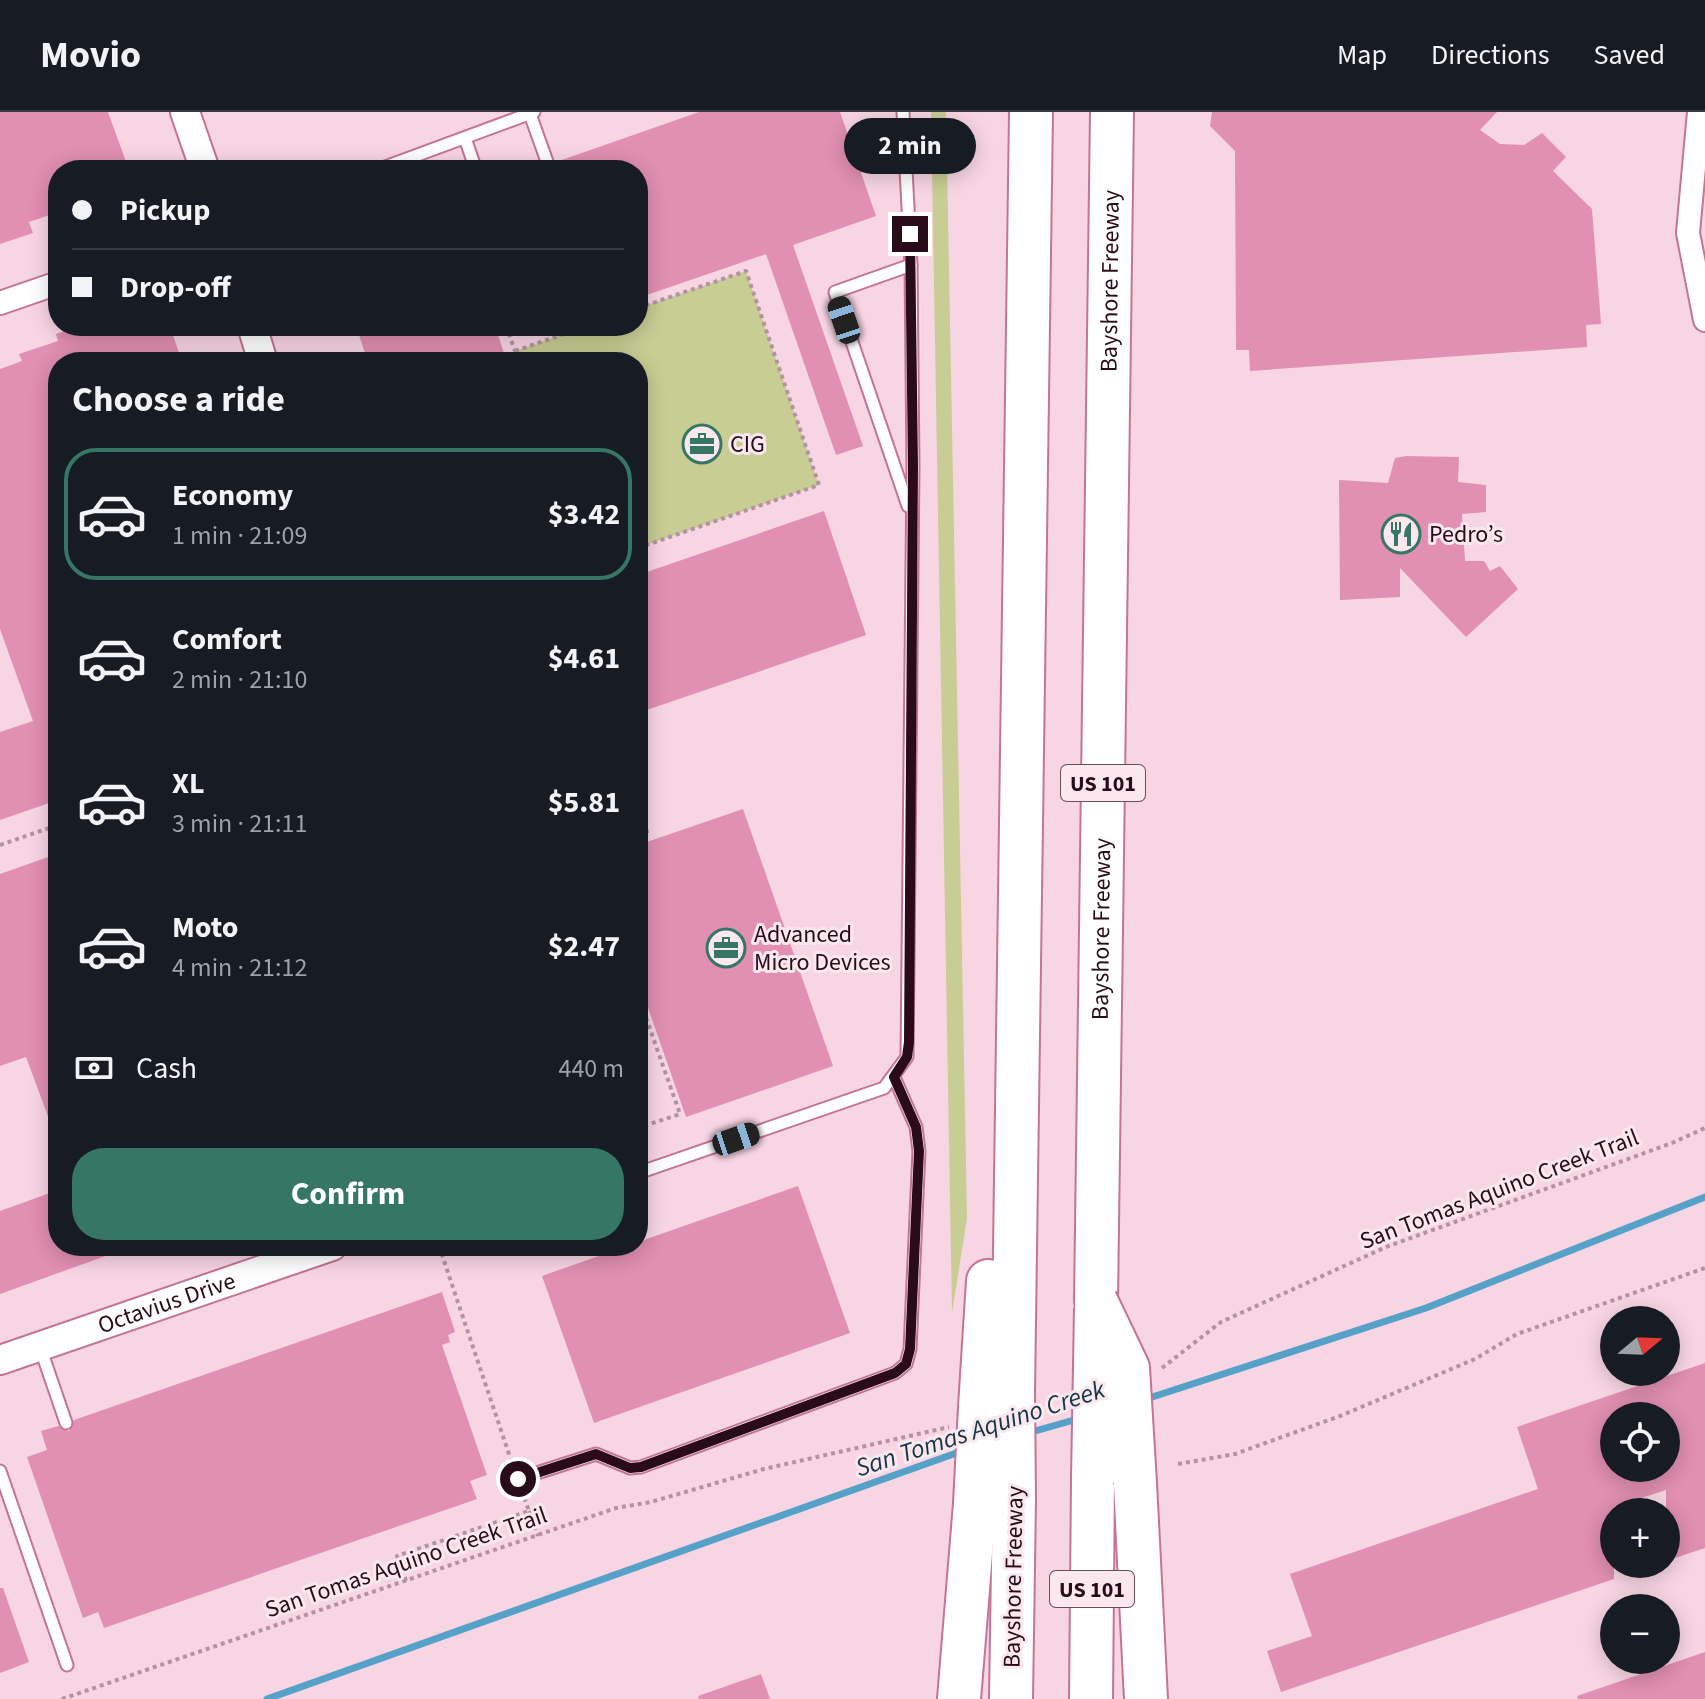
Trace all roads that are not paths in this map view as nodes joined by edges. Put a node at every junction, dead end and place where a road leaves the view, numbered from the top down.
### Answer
1 (185, 112) edge
2 (903, 112) edge
3 (1019, 112) edge
4 (1031, 112) edge
5 (1112, 112) edge
6 (1135, 112) edge
7 (1699, 112) edge
8 (532, 113) edge
9 (465, 138) junction
10 (1031, 156) junction
11 (202, 160) edge
12 (404, 160) edge
13 (473, 160) edge
14 (547, 160) edge
15 (1111, 190) junction
16 (911, 265) junction
17 (48, 286) edge
18 (0, 303) edge
19 (1705, 320) edge
20 (910, 513) junction
21 (894, 1077) junction
22 (648, 1170) edge
23 (303, 1256) edge
24 (1096, 1301) junction
25 (40, 1347) junction
26 (0, 1360) edge
27 (66, 1423) dead end
28 (0, 1471) edge
29 (518, 1479) road end
30 (994, 1501) junction
31 (67, 1665) dead end
32 (959, 1699) edge
33 (1011, 1699) edge
34 (1091, 1699) edge
35 (1146, 1699) edge

1 - 11 street
2 - 16 lane
3 - 10 highway
4 - 10 highway, Bayshore Freeway
5 - 15 highway, Bayshore Freeway / US 101
6 - 15 highway
7 - 19 street
8 - 9 lane
8 - 14 lane
9 - 12 lane
9 - 13 lane
10 - 30 highway, Bayshore Freeway, bridge
15 - 24 highway, Bayshore Freeway / US 101
16 - 20 lane
16 - 20 lane
17 - 18 street
20 - 21 lane
21 - 22 lane
21 - 29 lane
23 - 25 street, Octavius Drive
24 - 34 highway, Bayshore Freeway / US 101, bridge
24 - 35 highway, bridge
25 - 26 street, Octavius Drive
25 - 27 lane
28 - 31 lane
30 - 32 highway
30 - 33 highway, Bayshore Freeway

